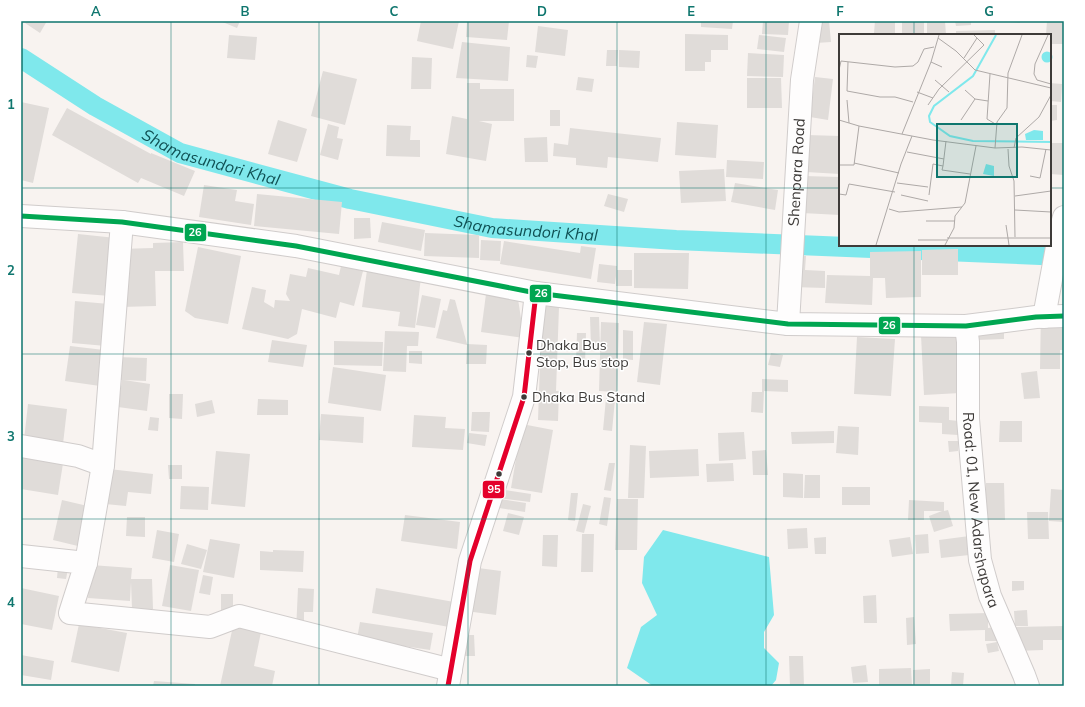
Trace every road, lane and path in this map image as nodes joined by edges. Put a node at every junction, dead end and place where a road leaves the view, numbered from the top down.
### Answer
1 (810, 21) edge
2 (21, 216) edge
3 (1064, 218) edge
4 (122, 222) junction
5 (536, 293) junction
6 (1054, 316) edge
7 (788, 324) junction
8 (966, 326) junction
9 (21, 446) edge
10 (103, 465) junction
11 (21, 556) edge
12 (86, 563) junction
13 (449, 678) edge
14 (1028, 686) edge

1 - 7 street, Shenpara Road
2 - 4 street
3 - 6 street
4 - 5 street
4 - 10 street
5 - 7 street
5 - 13 street
6 - 8 street
7 - 8 street
8 - 14 street, Road: 01, New Adarshapara
9 - 10 street
10 - 12 street
11 - 12 street
12 - 13 street

